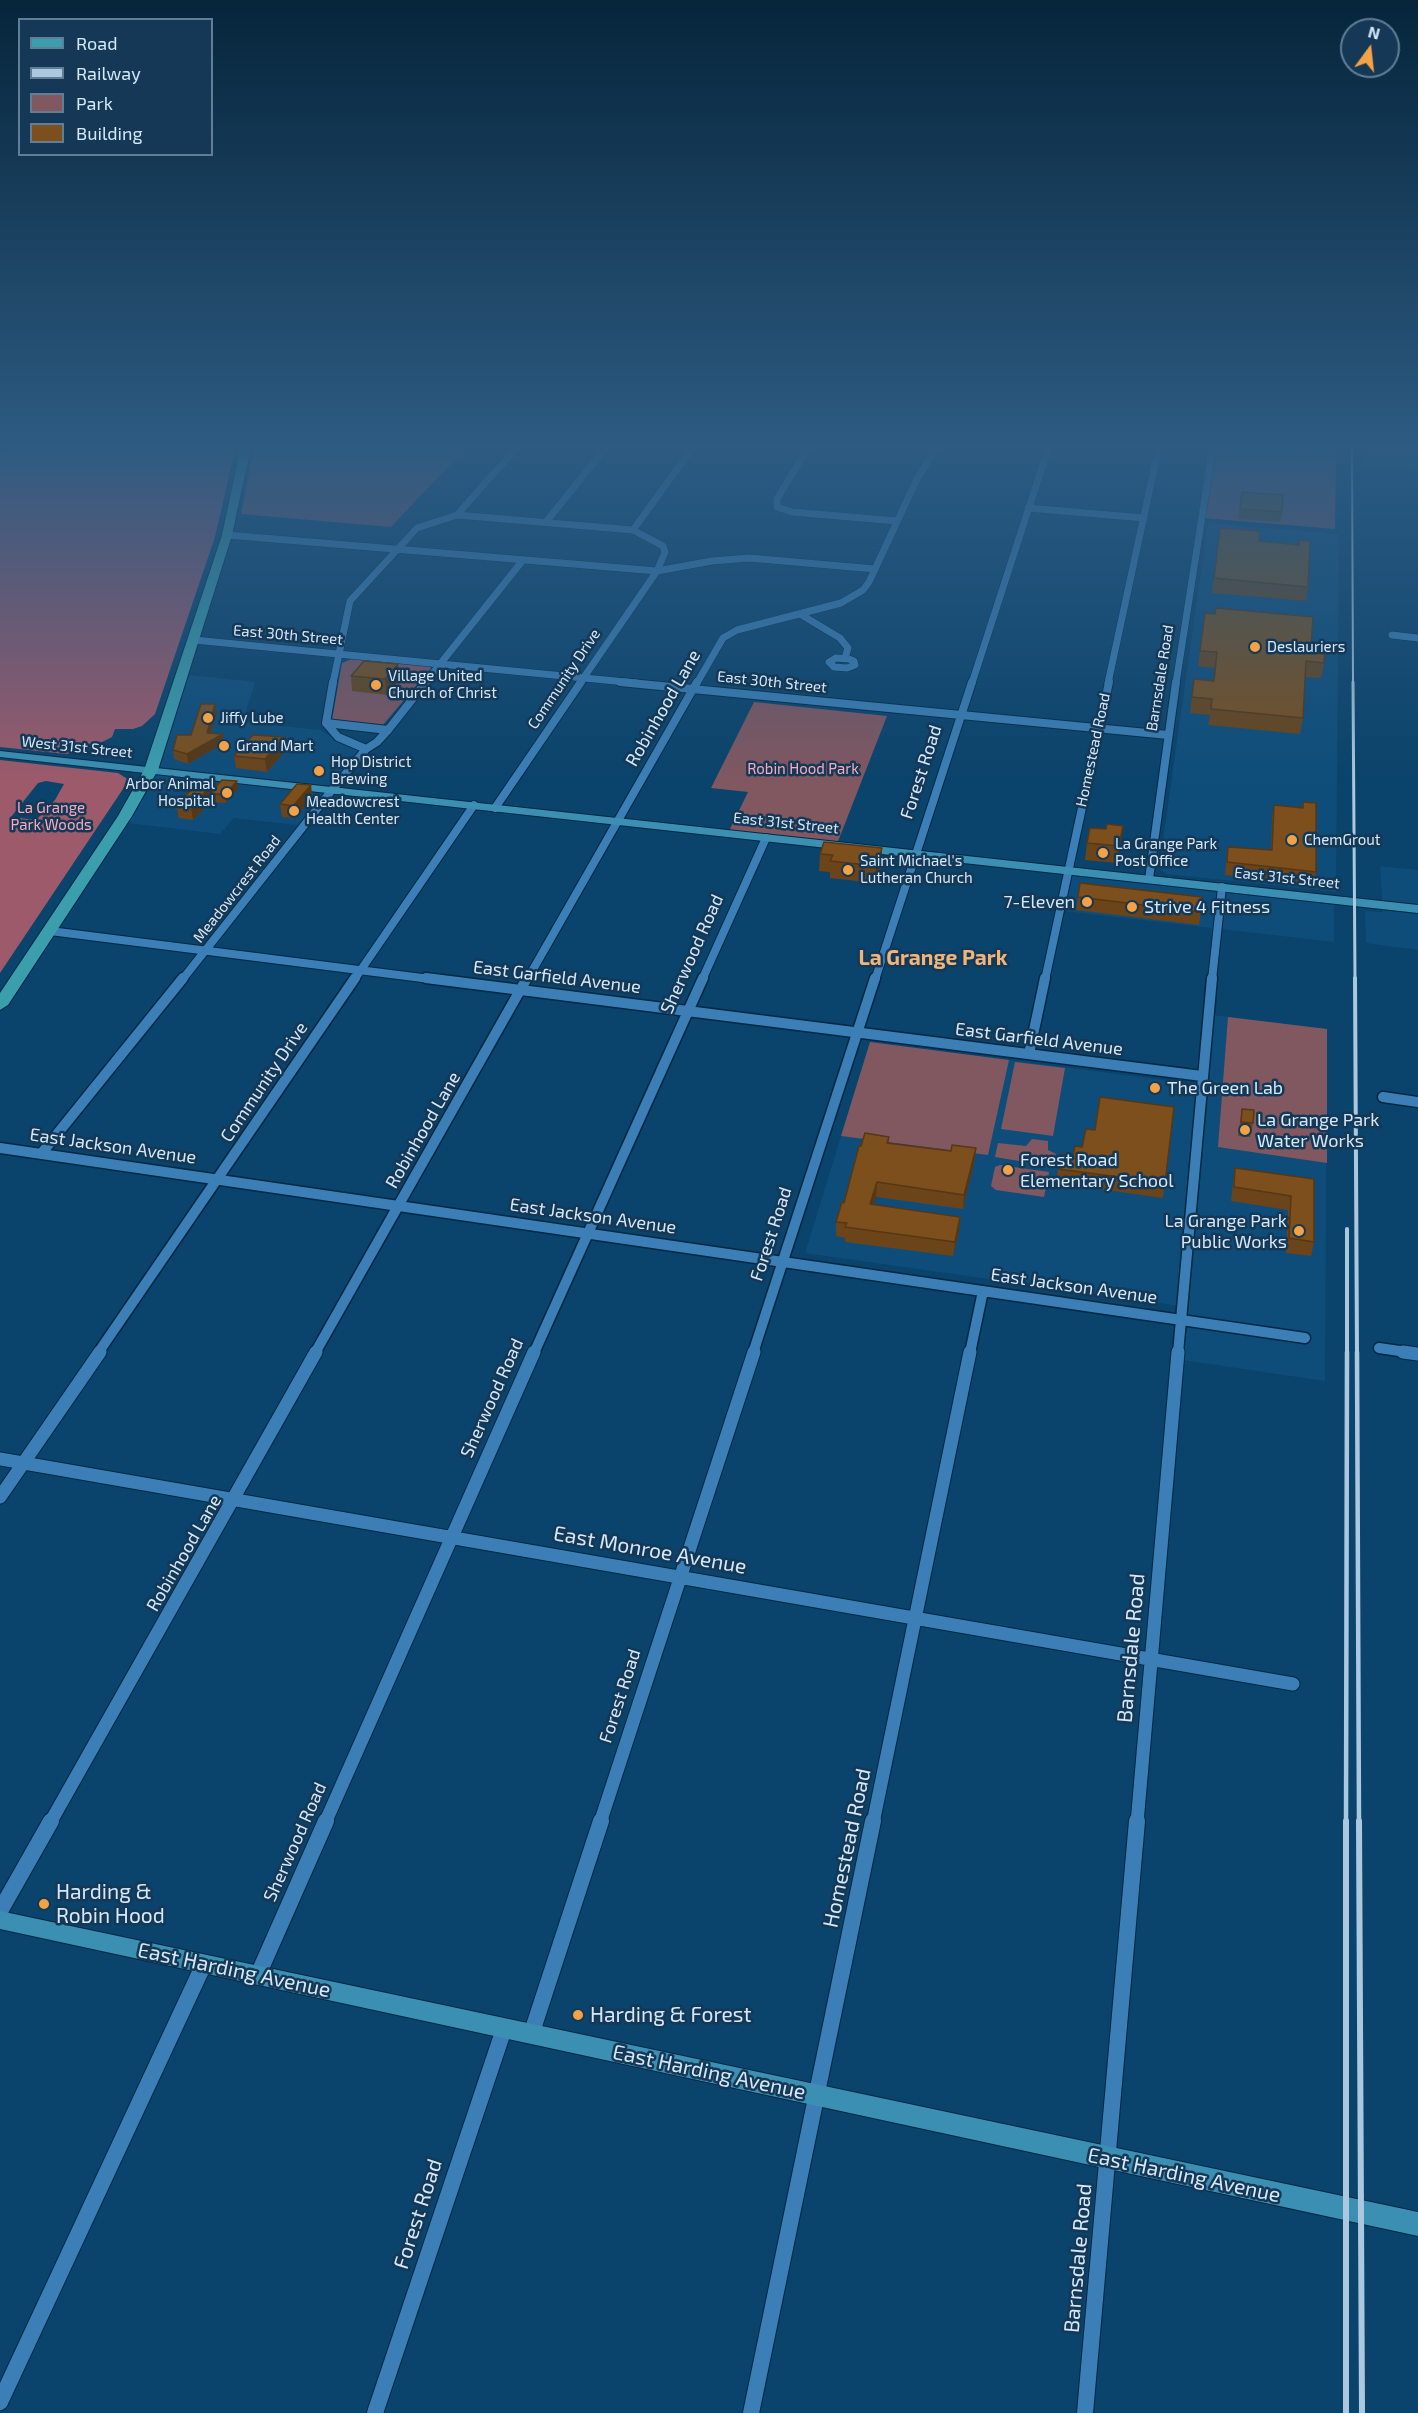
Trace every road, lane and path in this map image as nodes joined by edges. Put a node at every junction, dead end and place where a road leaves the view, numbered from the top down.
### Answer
1 (220, 559) edge
2 (389, 559) edge
3 (507, 559) edge
4 (662, 559) edge
5 (742, 559) edge
6 (756, 559) edge
7 (880, 559) edge
8 (1011, 559) edge
9 (1135, 559) edge
10 (1195, 559) edge
11 (523, 560) junction
12 (875, 569) junction
13 (657, 571) junction
14 (800, 614) junction
15 (1392, 635) dead end
16 (1418, 638) edge
17 (194, 640) junction
18 (338, 653) junction
19 (845, 658) dead end
20 (441, 664) junction
21 (583, 677) junction
22 (693, 688) junction
23 (960, 715) junction
24 (326, 723) junction
25 (1097, 728) junction
26 (388, 730) junction
27 (1168, 735) junction
28 (366, 748) junction
29 (0, 754) edge
30 (151, 770) junction
31 (332, 790) junction
32 (474, 806) junction
33 (495, 808) junction
34 (617, 821) junction
35 (766, 838) junction
36 (915, 854) junction
37 (1068, 871) junction
38 (1149, 879) junction
39 (1222, 888) junction
40 (1418, 909) edge
41 (50, 931) junction
42 (206, 950) junction
43 (362, 970) junction
44 (522, 989) junction
45 (0, 1005) edge
46 (687, 1011) junction
47 (857, 1033) junction
48 (1029, 1054) junction
49 (1202, 1076) junction
50 (1383, 1097) dead end
51 (1418, 1101) edge
52 (0, 1148) edge
53 (41, 1154) junction
54 (218, 1179) junction
55 (399, 1206) junction
56 (587, 1233) junction
57 (783, 1262) junction
58 (983, 1291) junction
59 (1182, 1320) junction
60 (1305, 1338) dead end
61 (1378, 1348) dead end
62 (1418, 1354) edge
63 (0, 1459) edge
64 (24, 1462) junction
65 (0, 1497) edge
66 (234, 1499) junction
67 (451, 1537) junction
68 (679, 1577) junction
69 (916, 1618) junction
70 (1150, 1659) junction
71 (1293, 1684) dead end
72 (0, 1911) edge
73 (0, 1920) edge
74 (204, 1964) junction
75 (258, 1975) junction
76 (504, 2029) junction
77 (531, 2035) junction
78 (818, 2095) junction
79 (1109, 2159) junction
80 (1418, 2224) edge
81 (0, 2402) edge
82 (375, 2413) edge
83 (751, 2413) edge
84 (1085, 2413) edge

1 - 17 main road
2 - 18 street
3 - 11 street
4 - 13 street
5 - 13 street
6 - 12 street
7 - 12 street, Robinhood Lane
8 - 23 street, Forest Road
9 - 25 street, Homestead Road
10 - 27 street, Barnsdale Road
11 - 13 street
11 - 20 street, Meadowcrest Road
12 - 14 street, Robinhood Lane
13 - 21 street, Community Drive
14 - 19 street
14 - 22 street, Robinhood Lane
15 - 16 street
17 - 18 street, East 30th Street
17 - 30 main road
18 - 20 street, East 30th Street
18 - 24 street
20 - 21 street, East 30th Street
20 - 26 street, Meadowcrest Road
21 - 22 street, East 30th Street
21 - 33 street, Community Drive
22 - 23 street, East 30th Street
22 - 34 street, Robinhood Lane
23 - 25 street, East 30th Street
23 - 36 street, Forest Road
24 - 26 street
24 - 28 street
25 - 27 street, East 30th Street
25 - 37 street, Homestead Road
26 - 28 street, Meadowcrest Road
27 - 38 street, Barnsdale Road
28 - 31 street, Meadowcrest Road
29 - 30 main road, West 31st Street
30 - 31 main road, East 31st Street
30 - 41 main road
31 - 32 main road, East 31st Street
31 - 42 street, Meadowcrest Road
32 - 33 main road, East 31st Street
32 - 43 street, Community Drive
33 - 34 main road, East 31st Street
34 - 35 main road, East 31st Street
34 - 44 street, Robinhood Lane
35 - 36 main road, East 31st Street
35 - 46 street, Sherwood Road
36 - 37 main road, East 31st Street
36 - 47 street, Forest Road
37 - 38 main road, East 31st Street
37 - 48 street, Homestead Road
38 - 39 main road, East 31st Street
39 - 40 main road, East 31st Street
39 - 49 street, Barnsdale Road
41 - 42 street, East Garfield Avenue
41 - 45 main road
42 - 43 street, East Garfield Avenue
42 - 53 street, Meadowcrest Road
43 - 44 street, East Garfield Avenue
43 - 54 street, Community Drive
44 - 46 street, East Garfield Avenue
44 - 55 street, Robinhood Lane
46 - 47 street, East Garfield Avenue
46 - 56 street, Sherwood Road
47 - 48 street, East Garfield Avenue
47 - 57 street, Forest Road
48 - 49 street, East Garfield Avenue
49 - 59 street, Barnsdale Road
50 - 51 street
52 - 53 street, East Jackson Avenue
53 - 54 street, East Jackson Avenue
54 - 55 street, East Jackson Avenue
54 - 64 street, Community Drive
55 - 56 street, East Jackson Avenue
55 - 66 street, Robinhood Lane
56 - 57 street, East Jackson Avenue
56 - 67 street, Sherwood Road
57 - 58 street, East Jackson Avenue
57 - 68 street, Forest Road
58 - 59 street, East Jackson Avenue
58 - 69 street, Homestead Road
59 - 60 street, East Jackson Avenue
59 - 70 street, Barnsdale Road
61 - 62 street
63 - 64 street, East Monroe Avenue
64 - 65 street, Community Drive
64 - 66 street, East Monroe Avenue
66 - 67 street, East Monroe Avenue
66 - 72 street, Robinhood Lane
67 - 68 street, East Monroe Avenue
67 - 75 street, Sherwood Road
68 - 69 street, East Monroe Avenue
68 - 77 street, Forest Road
69 - 70 street, East Monroe Avenue
69 - 78 street, Homestead Road
70 - 71 street, East Monroe Avenue
70 - 79 street, Barnsdale Road
73 - 74 main road, East Harding Avenue
74 - 75 main road, East Harding Avenue
74 - 81 street
75 - 76 main road, East Harding Avenue
76 - 77 main road, East Harding Avenue
76 - 82 street, Forest Road
77 - 78 main road, East Harding Avenue
78 - 79 main road, East Harding Avenue
78 - 83 street, Homestead Road
79 - 80 main road, East Harding Avenue
79 - 84 street, Barnsdale Road

